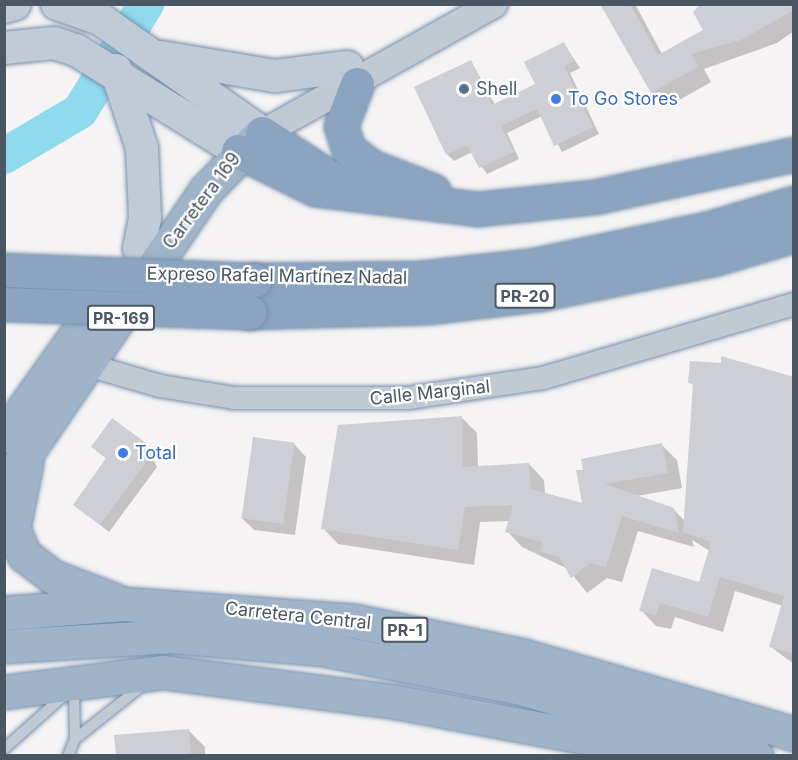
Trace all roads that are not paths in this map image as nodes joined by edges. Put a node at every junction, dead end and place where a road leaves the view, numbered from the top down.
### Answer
1 (15, 4) edge
2 (57, 4) edge
3 (492, 4) edge
4 (4, 7) edge
5 (4, 48) edge
6 (155, 56) junction
7 (116, 70) junction
8 (352, 75) junction
9 (202, 109) junction
10 (243, 137) junction
11 (794, 154) edge
12 (794, 203) edge
13 (477, 208) junction
14 (142, 233) junction
15 (794, 235) edge
16 (4, 270) edge
17 (4, 304) edge
18 (794, 304) edge
19 (74, 361) junction
20 (17, 443) edge
21 (4, 486) edge
22 (124, 604) junction
23 (4, 613) edge
24 (4, 646) edge
25 (163, 672) junction
26 (74, 682) junction
27 (4, 692) edge
28 (794, 734) edge
29 (567, 737) junction
30 (75, 739) junction
31 (713, 748) edge
32 (4, 749) edge
33 (68, 756) edge
34 (596, 756) edge
35 (756, 756) edge

1 - 4 main road
2 - 6 main road
3 - 8 street, Carretera 169 / PR-169
5 - 7 main road
6 - 8 main road
6 - 9 main road
7 - 9 main road
7 - 14 main road
8 - 10 street, Carretera 169 / PR-169
8 - 13 highway
9 - 10 main road
10 - 13 highway
10 - 14 highway, Carretera 169 / PR-169
10 - 19 highway, Carretera 169 / PR-169
11 - 13 highway
12 - 16 highway, Expreso Rafael Martínez Nadal / PR-20, bridge
14 - 19 highway, Carretera 169 / PR-169
15 - 17 highway, Expreso Rafael Martínez Nadal / PR-20, bridge
18 - 19 street, Calle Marginal
19 - 20 highway, Carretera 169 / PR-169
20 - 21 highway, Carretera 169 / PR-169
20 - 22 highway
22 - 23 highway, Carretera Central / PR-1
22 - 28 highway, Carretera Central / PR-1
24 - 31 highway, Carretera Central / PR-1
25 - 26 highway
25 - 29 highway
25 - 30 lane
26 - 27 highway
26 - 30 lane
26 - 32 lane
29 - 31 highway
29 - 34 lane
30 - 33 lane
31 - 35 highway, Carretera Central / PR-1

